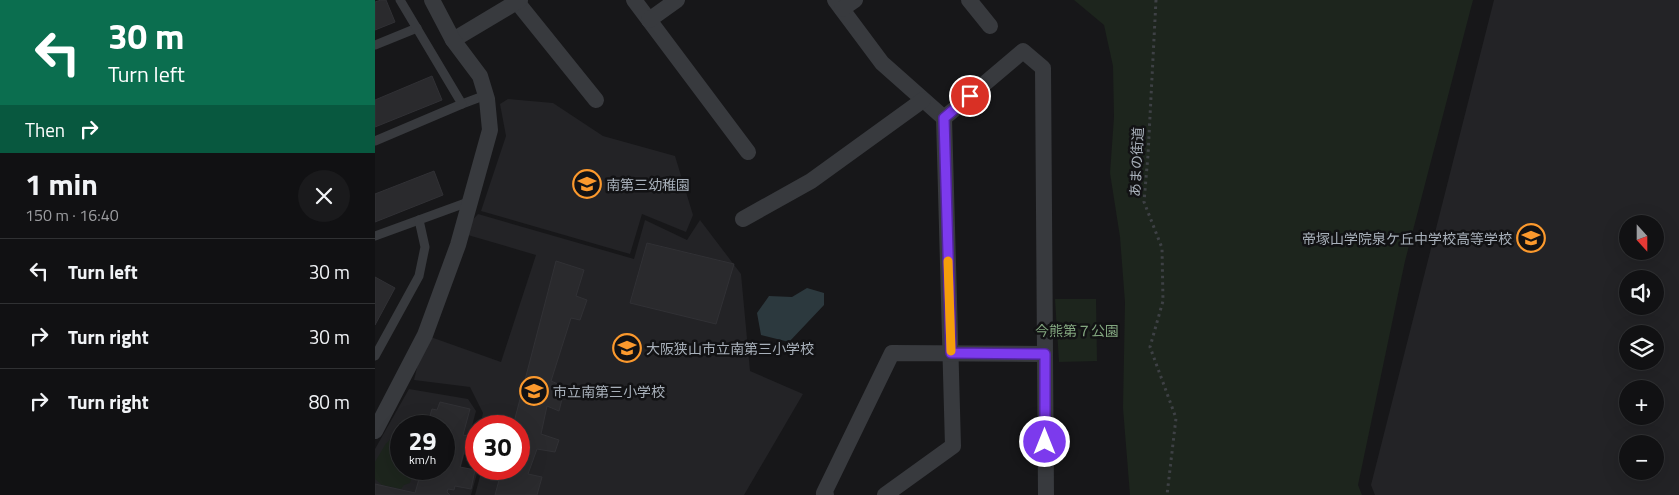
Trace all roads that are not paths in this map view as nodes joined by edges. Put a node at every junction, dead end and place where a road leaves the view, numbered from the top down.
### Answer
1 (400, 0) edge
2 (432, 0) edge
3 (634, 0) edge
4 (677, 0) edge
5 (969, 0) edge
6 (519, 1) edge
7 (844, 3) edge
8 (649, 20) junction
9 (990, 26) dead end
10 (417, 28) junction
11 (453, 40) junction
12 (375, 45) edge
13 (486, 95) junction
14 (596, 100) dead end
15 (923, 100) junction
16 (462, 104) junction
17 (944, 118) junction
18 (375, 141) edge
19 (748, 152) dead end
20 (471, 201) junction
21 (743, 219) dead end
22 (419, 220) junction
23 (375, 236) edge
24 (951, 353) junction
25 (1045, 354) junction
26 (375, 356) edge
27 (375, 431) edge
28 (826, 495) edge
29 (885, 495) edge
30 (1046, 495) edge

1 - 10 lane
2 - 11 street
3 - 8 street
4 - 8 street
5 - 9 street
6 - 11 street
6 - 14 street
7 - 15 street
8 - 19 street
10 - 12 lane
10 - 16 lane
11 - 13 street
13 - 16 lane
13 - 20 street
15 - 17 street
15 - 21 street
16 - 18 lane
17 - 24 street
17 - 25 street
20 - 22 lane
20 - 27 street
22 - 23 lane
22 - 26 lane
24 - 25 street
24 - 28 street
24 - 29 street
25 - 30 street

